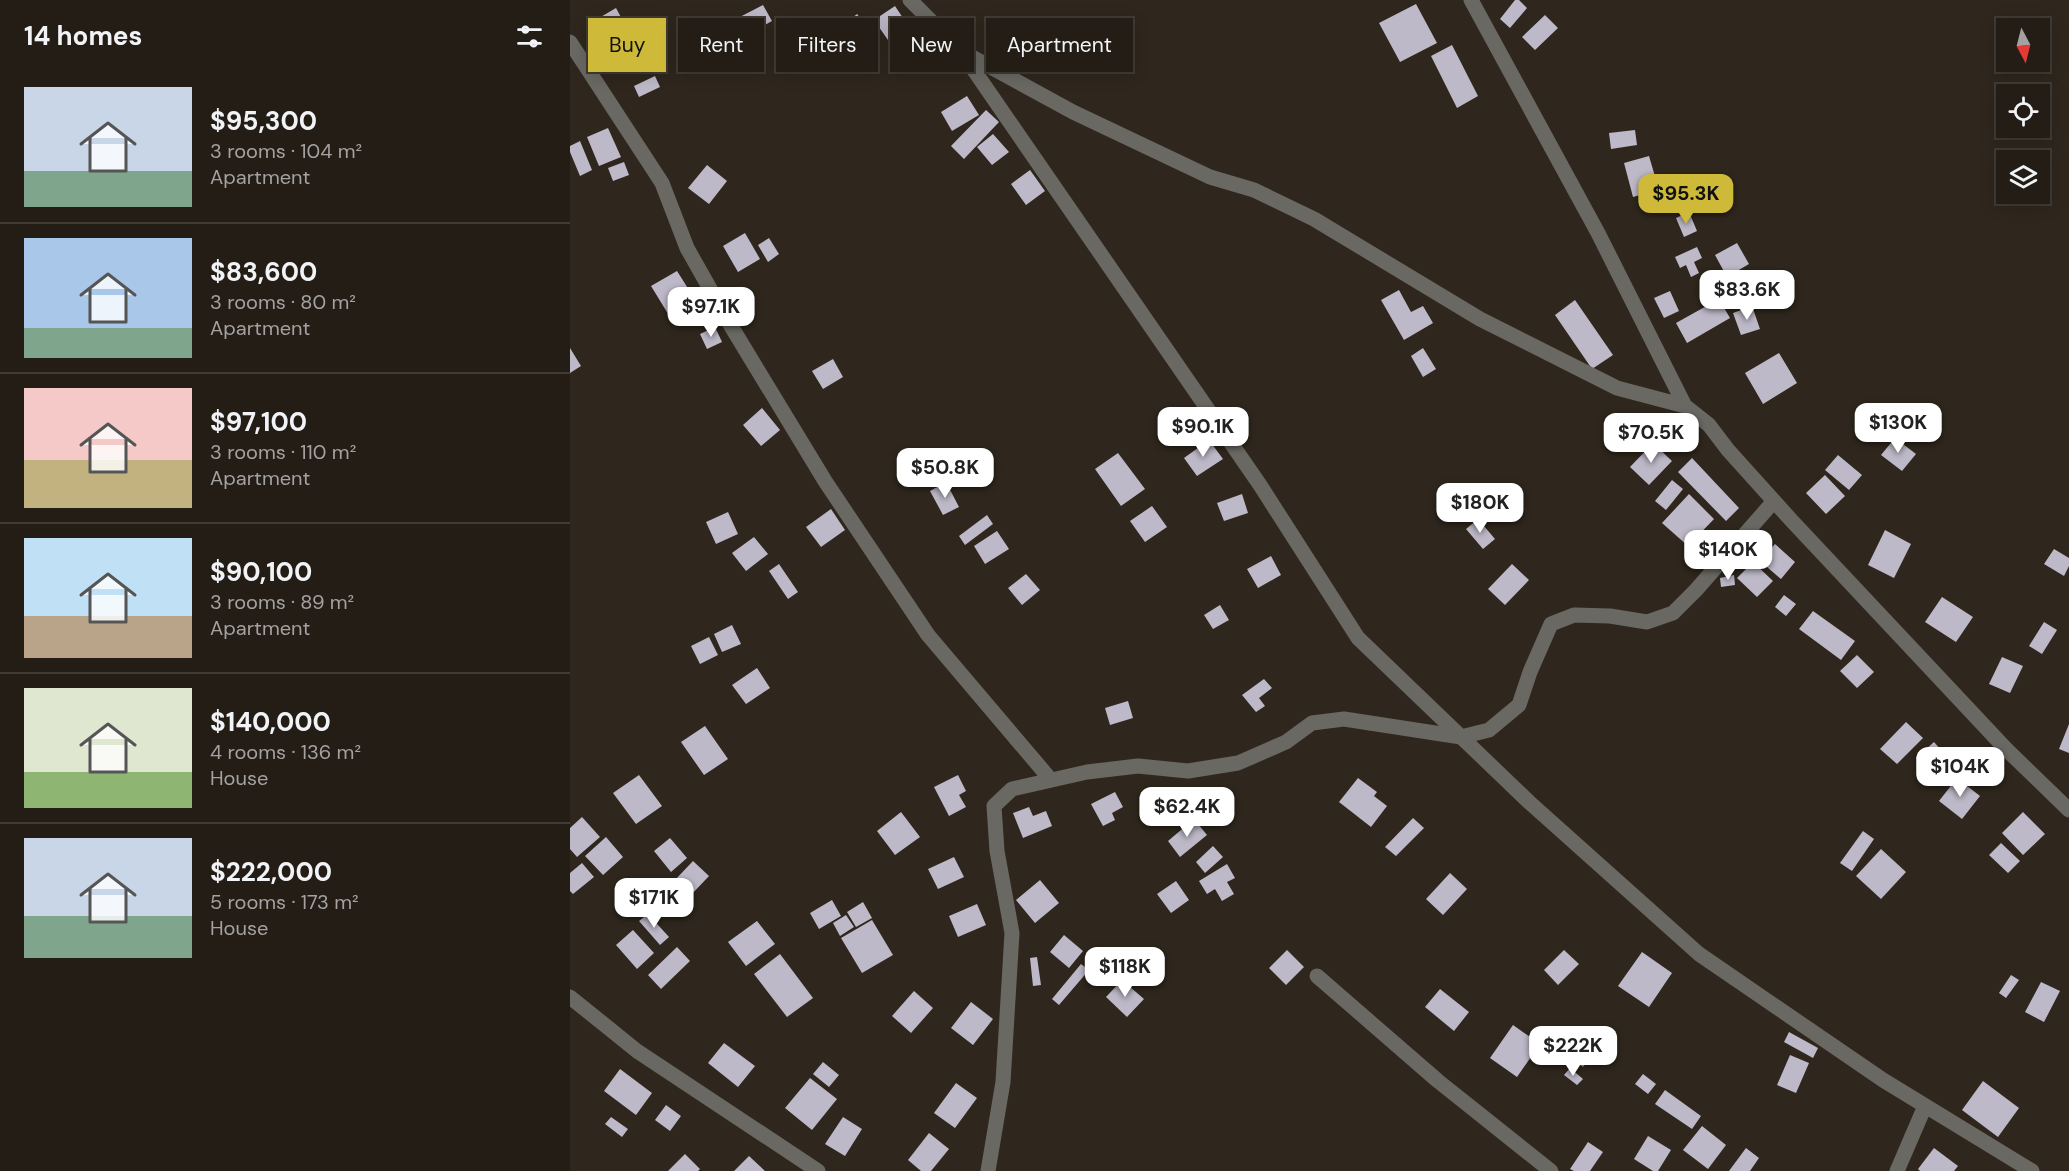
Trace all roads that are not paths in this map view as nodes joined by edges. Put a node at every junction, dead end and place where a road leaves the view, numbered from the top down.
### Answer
1 (910, 0) edge
2 (1471, 0) edge
3 (928, 18) edge
4 (570, 42) edge
5 (974, 58) edge
6 (974, 70) edge
7 (1685, 406) junction
8 (1774, 501) junction
9 (1461, 736) junction
10 (1051, 780) junction
11 (2069, 810) edge
12 (1317, 976) dead end
13 (570, 997) edge
14 (1925, 1106) junction
15 (818, 1171) edge
16 (987, 1171) edge
17 (1551, 1171) edge
18 (1897, 1171) edge
19 (2032, 1171) edge

1 - 3 street
2 - 7 street
4 - 10 street
5 - 7 street
6 - 9 street
7 - 8 street
8 - 9 street
8 - 11 street
9 - 10 street
9 - 14 street
10 - 16 street
12 - 17 street
13 - 15 street
14 - 18 street
14 - 19 street

